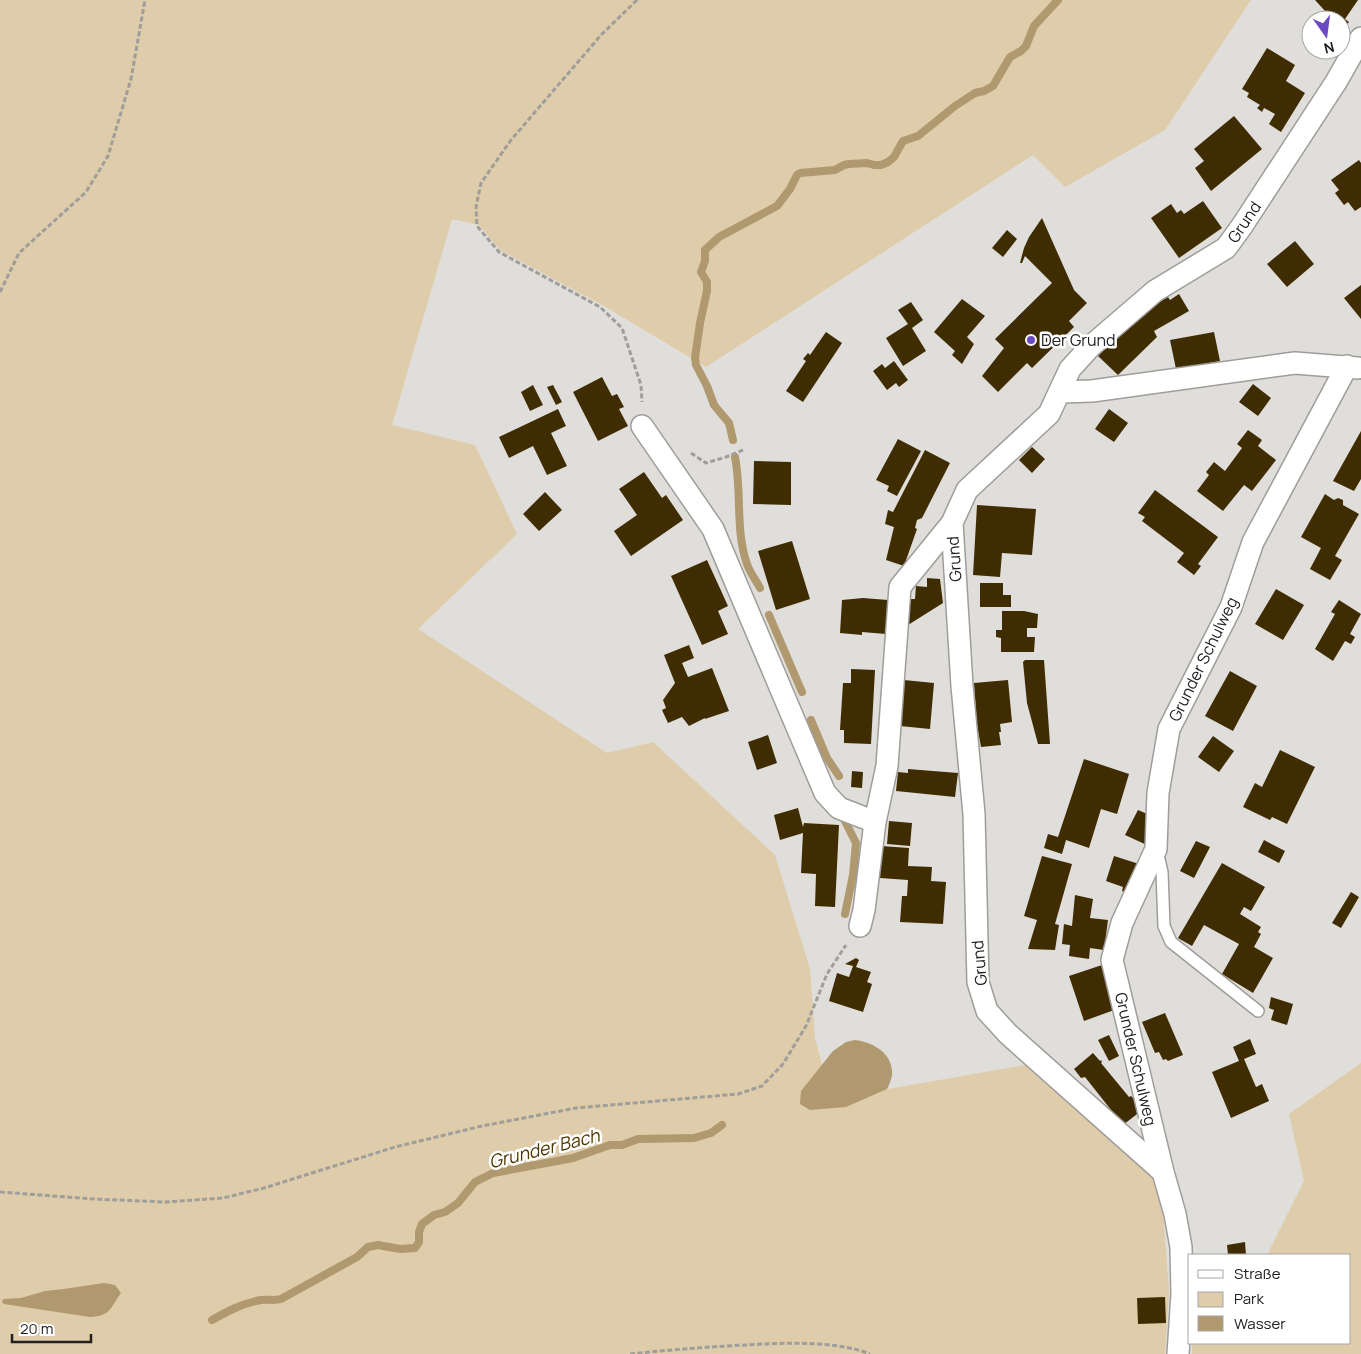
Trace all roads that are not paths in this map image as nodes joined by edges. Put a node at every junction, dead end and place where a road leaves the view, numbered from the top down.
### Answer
1 (1361, 38) edge
2 (1354, 367) edge
3 (1061, 392) junction
4 (642, 426) road end
5 (952, 523) junction
6 (875, 822) junction
7 (1156, 849) junction
8 (860, 926) road end
9 (1258, 1011) dead end
10 (1163, 1172) junction
11 (1178, 1354) edge

1 - 3 street, Grund
2 - 3 street, Grunder Schulweg
2 - 7 street, Grunder Schulweg
3 - 5 street, Grund
4 - 6 street
5 - 6 street, Grund
5 - 10 street, Grund
6 - 8 street, Grund
7 - 9 lane
7 - 10 street, Grunder Schulweg
10 - 11 street

